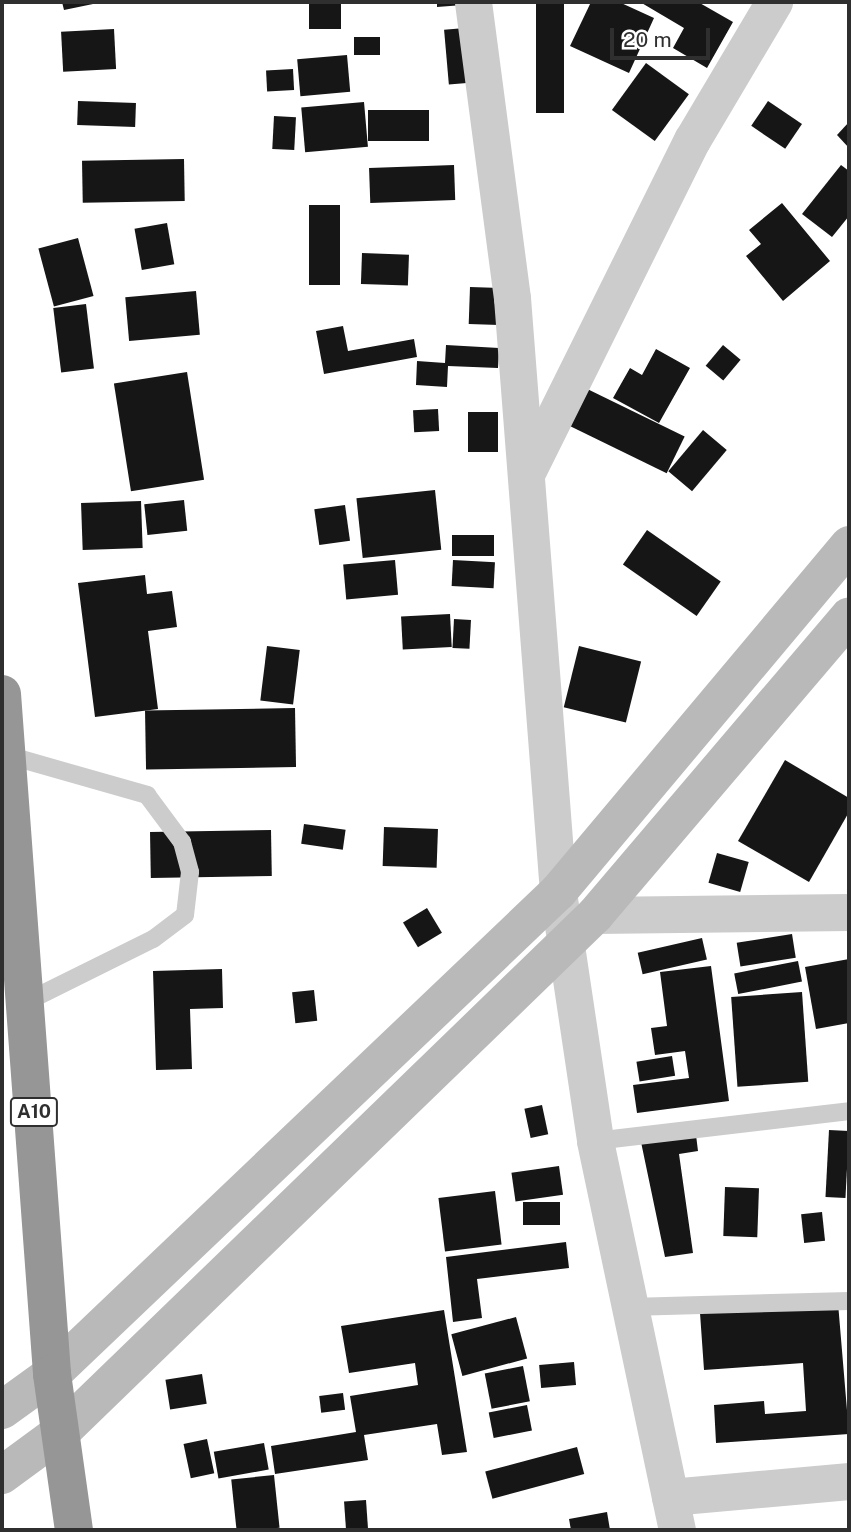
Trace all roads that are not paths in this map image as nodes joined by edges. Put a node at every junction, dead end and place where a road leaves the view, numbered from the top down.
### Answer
1 (473, 2) edge
2 (774, 2) edge
3 (527, 470) junction
4 (849, 545) edge
5 (849, 617) edge
6 (2, 694) edge
7 (7, 755) junction
8 (558, 892) junction
9 (849, 912) edge
10 (595, 915) junction
11 (567, 941) junction
12 (26, 1002) junction
13 (849, 1111) edge
14 (595, 1141) junction
15 (849, 1301) edge
16 (630, 1307) junction
17 (52, 1374) junction
18 (2, 1410) edge
19 (62, 1431) junction
20 (2, 1475) edge
21 (849, 1481) edge
22 (673, 1514) edge
23 (74, 1530) edge

1 - 3 street
2 - 3 street
3 - 8 street
4 - 8 main road
5 - 10 main road
6 - 7 highway, A10
7 - 12 highway, A10
7 - 12 lane
8 - 11 street
8 - 17 main road
9 - 10 street
10 - 11 main road
11 - 14 street
11 - 19 main road
12 - 17 highway, A10
13 - 14 lane
14 - 16 street
15 - 16 lane
16 - 22 street
17 - 18 main road
17 - 19 highway, A10
19 - 20 main road
19 - 23 highway, A10
21 - 22 street

